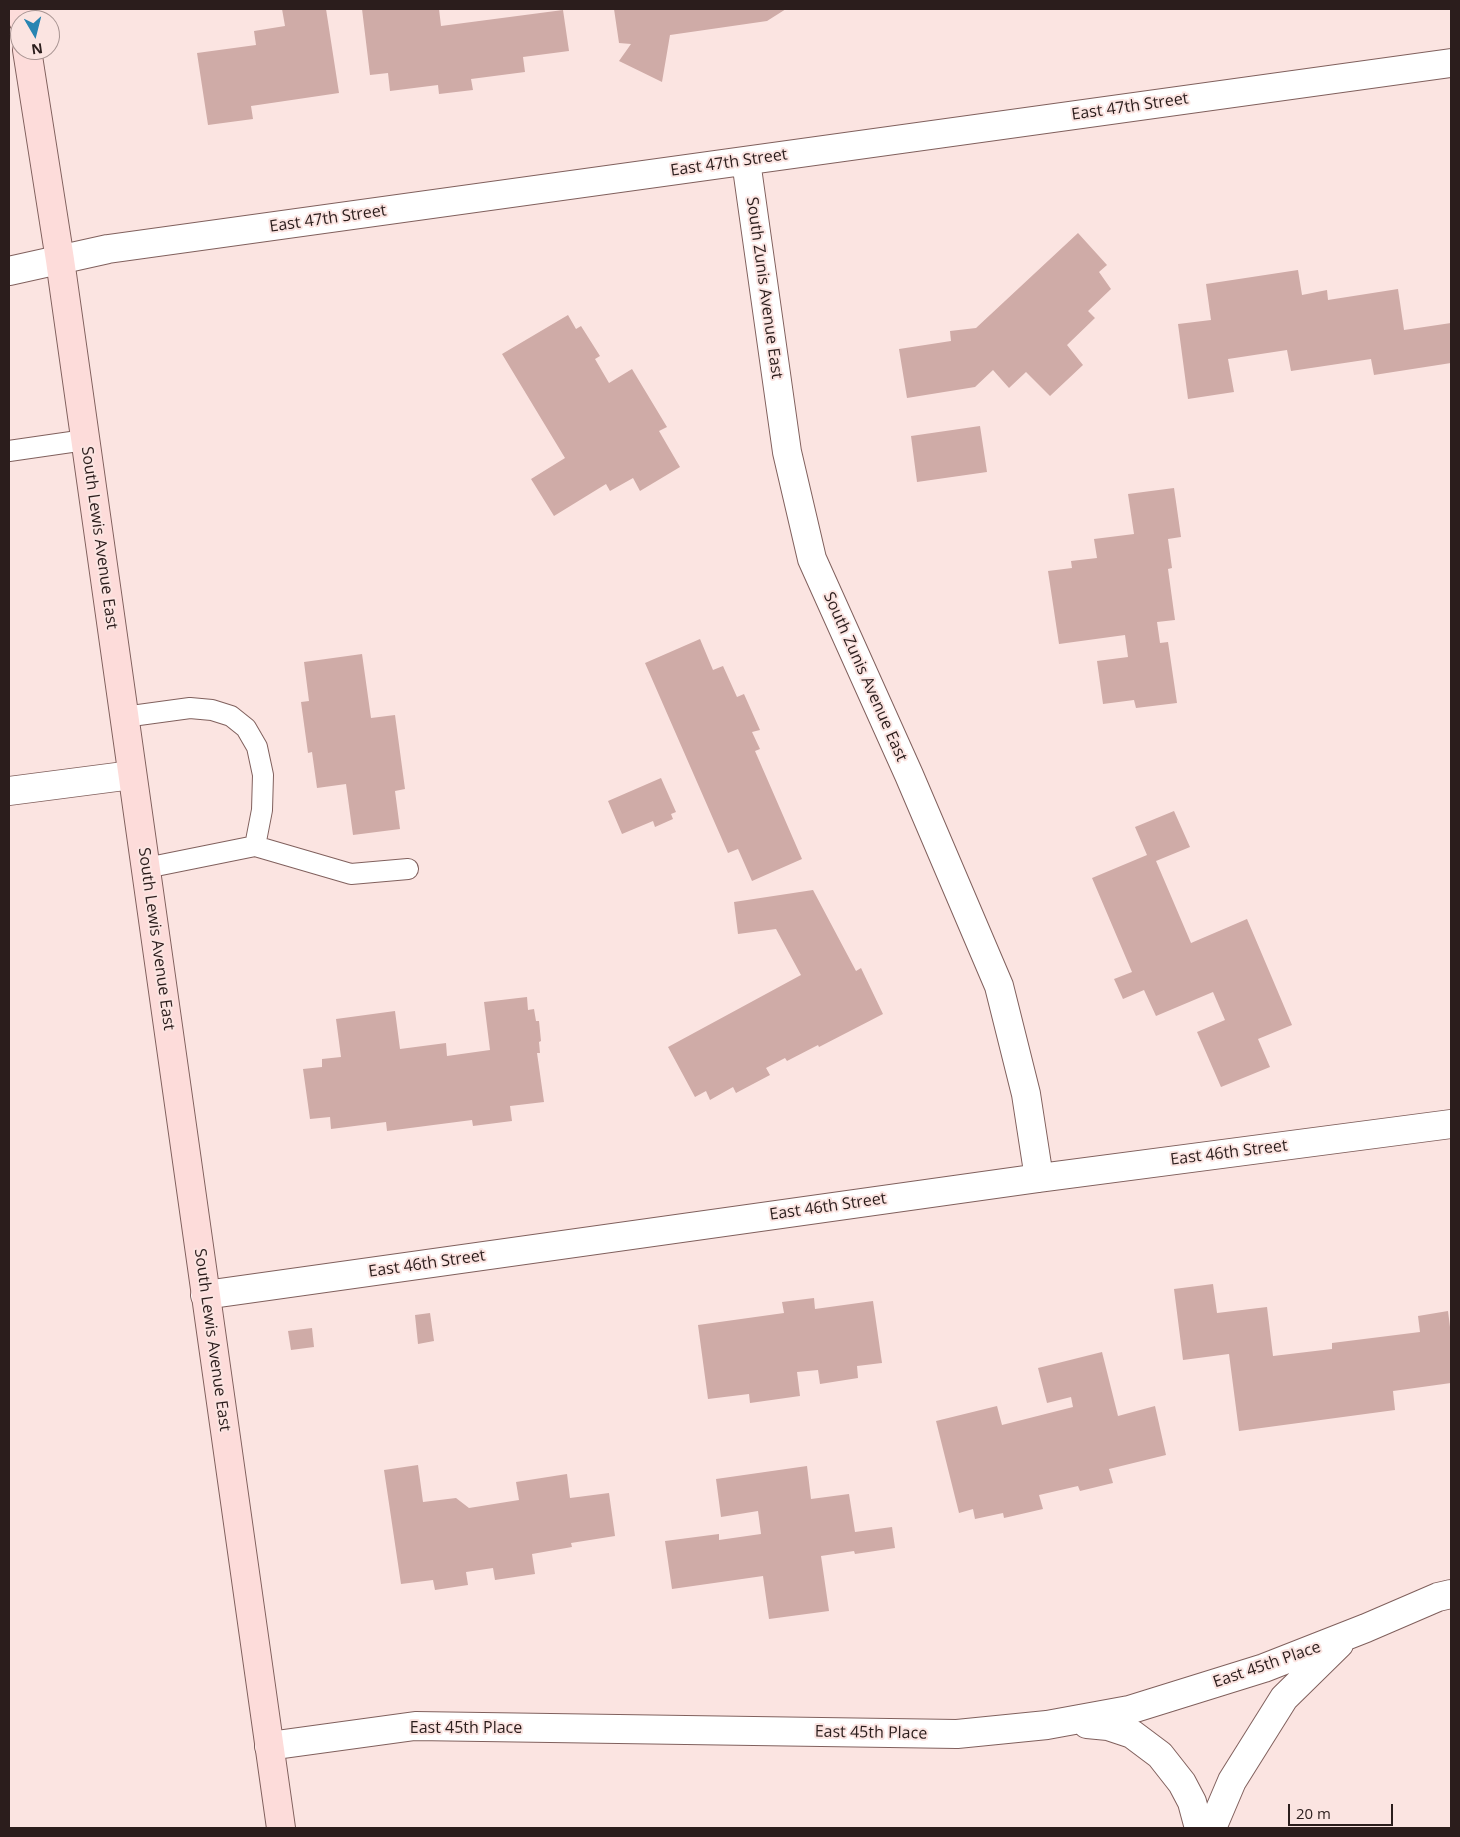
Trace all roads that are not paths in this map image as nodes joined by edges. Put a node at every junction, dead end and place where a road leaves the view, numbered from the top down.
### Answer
1 (29, 60) edge
2 (1451, 63) edge
3 (746, 161) junction
4 (60, 260) junction
5 (9, 271) edge
6 (86, 440) junction
7 (9, 451) edge
8 (124, 717) junction
9 (132, 775) junction
10 (9, 791) edge
11 (255, 846) junction
12 (146, 868) junction
13 (408, 869) dead end
14 (1451, 1124) edge
15 (1039, 1178) junction
16 (205, 1295) junction
17 (1451, 1594) edge
18 (1366, 1628) junction
19 (1061, 1722) junction
20 (270, 1746) junction
21 (281, 1828) edge
22 (1199, 1828) edge
23 (1212, 1828) edge

1 - 4 main road, South Lewis Avenue East
2 - 3 street, East 47th Street
3 - 4 street, East 47th Street
3 - 15 street, South Zunis Avenue East
4 - 5 street, East 47th Street
4 - 6 main road, South Lewis Avenue East
6 - 7 lane
6 - 8 main road, South Lewis Avenue East
8 - 9 main road, South Lewis Avenue East
8 - 11 lane
9 - 10 street
9 - 12 main road, South Lewis Avenue East
11 - 12 lane
11 - 13 lane
12 - 16 main road, South Lewis Avenue East
14 - 15 street, East 46th Street
15 - 16 street, East 46th Street
16 - 20 main road, South Lewis Avenue East
17 - 18 street, East 45th Place
18 - 19 street, East 45th Place
18 - 23 street
19 - 20 street, East 45th Place
19 - 22 street
20 - 21 main road, South Lewis Avenue East

